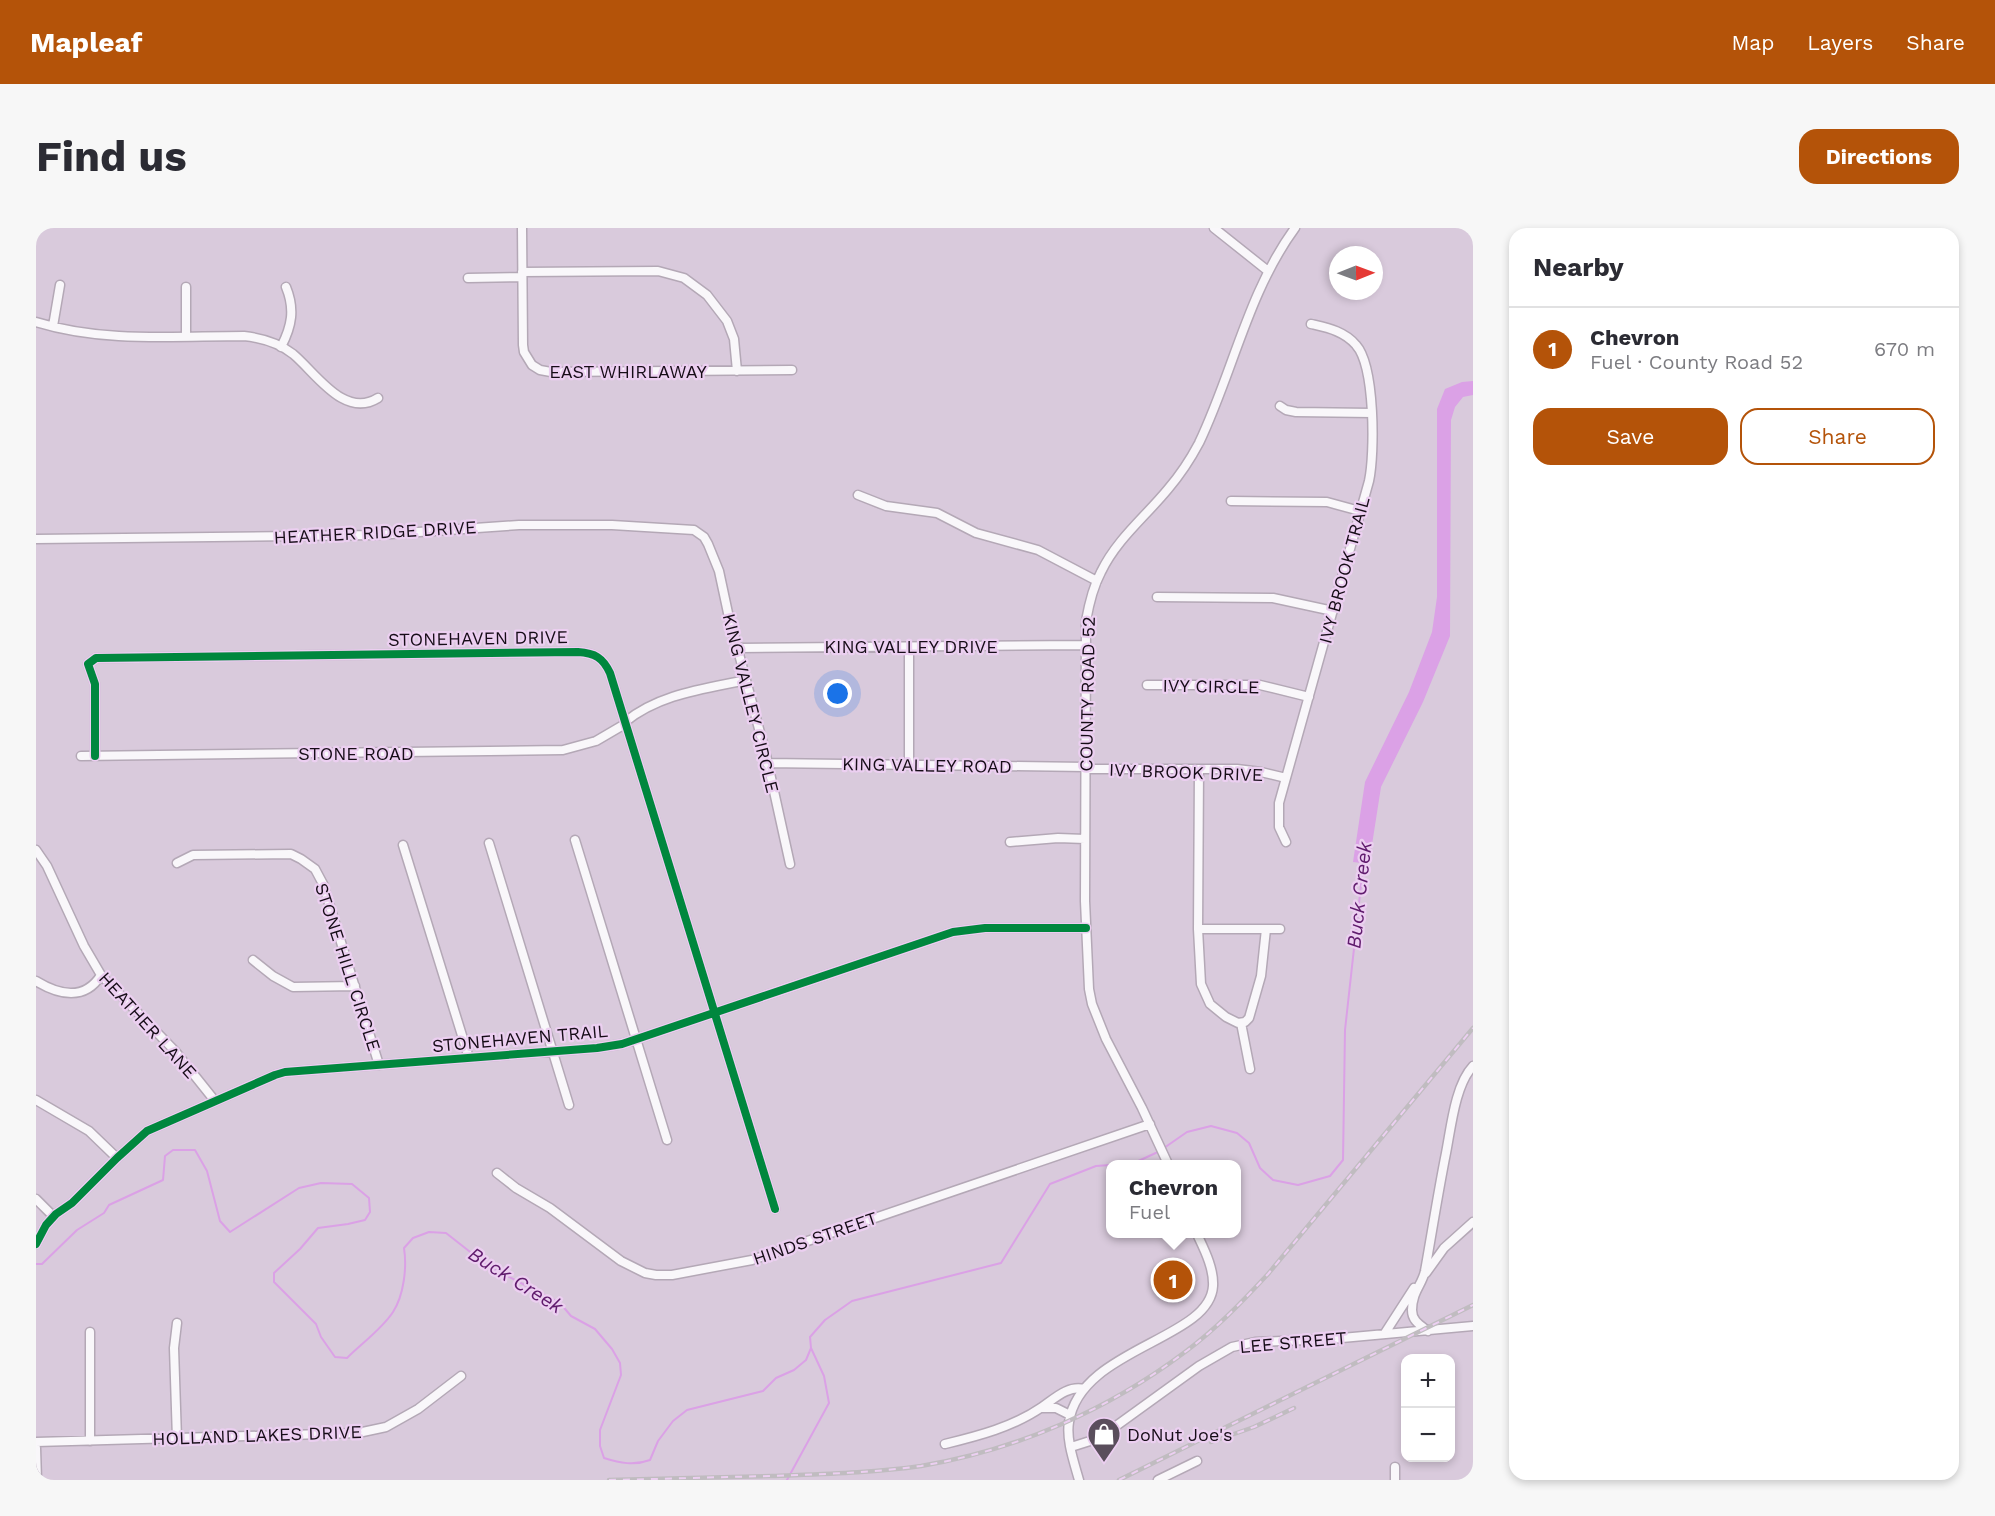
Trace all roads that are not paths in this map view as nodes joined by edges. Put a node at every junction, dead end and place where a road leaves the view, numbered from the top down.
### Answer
1 (522, 228) edge
2 (1214, 228) edge
3 (1295, 228) edge
4 (1268, 271) junction
5 (522, 274) junction
6 (468, 278) dead end
7 (60, 285) dead end
8 (186, 287) dead end
9 (286, 287) dead end
10 (36, 321) edge
11 (1311, 324) dead end
12 (53, 326) junction
13 (186, 336) junction
14 (281, 347) junction
15 (792, 370) dead end
16 (737, 371) junction
17 (378, 398) dead end
18 (1280, 406) dead end
19 (1371, 413) junction
20 (858, 495) dead end
21 (1232, 501) dead end
22 (1360, 511) junction
23 (36, 539) edge
24 (708, 543) joint
25 (1096, 582) junction
26 (1157, 597) dead end
27 (1333, 611) junction
28 (1084, 645) junction
29 (909, 646) junction
30 (738, 648) junction
31 (746, 680) junction
32 (1147, 685) dead end
33 (1309, 697) junction
34 (625, 723) junction
35 (81, 756) dead end
36 (95, 756) junction
37 (767, 763) junction
38 (909, 765) junction
39 (1086, 768) junction
40 (1199, 770) junction
41 (1286, 778) junction
42 (1085, 839) junction
43 (575, 840) dead end
44 (1010, 842) dead end
45 (1286, 842) dead end
46 (489, 843) dead end
47 (403, 845) dead end
48 (36, 850) edge
49 (177, 863) dead end
50 (790, 864) dead end
51 (1086, 928) junction
52 (1198, 929) junction
53 (1266, 929) junction
54 (1280, 929) dead end
55 (253, 960) dead end
56 (101, 975) junction
57 (36, 981) edge
58 (355, 986) junction
59 (715, 1013) junction
60 (1241, 1023) junction
61 (636, 1039) junction
62 (552, 1052) junction
63 (469, 1059) junction
64 (379, 1065) junction
65 (1473, 1066) edge
66 (1250, 1070) dead end
67 (36, 1100) edge
68 (215, 1101) junction
69 (569, 1106) dead end
70 (1150, 1125) junction
71 (667, 1140) dead end
72 (117, 1158) junction
73 (1166, 1160) edge
74 (497, 1173) dead end
75 (36, 1199) edge
76 (775, 1209) dead end
77 (56, 1214) junction
78 (1473, 1222) edge
79 (1199, 1238) edge
80 (36, 1244) edge
81 (1424, 1275) junction
82 (177, 1323) dead end
83 (1473, 1326) edge
84 (1428, 1330) junction
85 (90, 1332) dead end
86 (1385, 1333) junction
87 (461, 1376) dead end
88 (1084, 1389) junction
89 (1039, 1409) junction
90 (1070, 1415) junction
91 (177, 1439) junction
92 (90, 1441) junction
93 (36, 1442) edge
94 (945, 1444) dead end
95 (1071, 1447) junction
96 (36, 1448) edge
97 (1197, 1461) dead end
98 (1395, 1467) dead end
99 (37, 1480) edge
100 (1079, 1480) edge
101 (1158, 1480) edge
102 (1395, 1480) edge

1 - 5 street, EAST WHIRLAWAY
2 - 4 street
3 - 4 street, COUNTY ROAD 52
4 - 25 street, COUNTY ROAD 52
5 - 6 street
5 - 16 street
5 - 16 street, EAST WHIRLAWAY
7 - 12 street
8 - 13 street
9 - 14 street
10 - 12 street
11 - 19 street, IVY BROOK TRAIL
12 - 13 street
13 - 14 street
14 - 17 street
15 - 16 street, EAST WHIRLAWAY
18 - 19 street
19 - 22 street, IVY BROOK TRAIL
20 - 25 street
21 - 22 street
22 - 27 street, IVY BROOK TRAIL
23 - 24 street, HEATHER RIDGE DRIVE
24 - 30 street, KING VALLEY CIRCLE
25 - 28 street, COUNTY ROAD 52
26 - 27 street
27 - 33 street, IVY BROOK TRAIL
28 - 29 street, KING VALLEY DRIVE
28 - 39 street, COUNTY ROAD 52
29 - 30 street, KING VALLEY DRIVE
29 - 38 street
30 - 31 street, KING VALLEY CIRCLE
31 - 34 street, STONE ROAD
31 - 37 street, KING VALLEY CIRCLE
32 - 33 street, IVY CIRCLE
33 - 41 street, IVY BROOK TRAIL
34 - 36 street, STONE ROAD
34 - 36 street, STONEHAVEN DRIVE
34 - 59 street, STONEHAVEN DRIVE
35 - 36 street, STONE ROAD
37 - 38 street, KING VALLEY ROAD
37 - 50 street, KING VALLEY CIRCLE
38 - 39 street, KING VALLEY ROAD
39 - 40 street, IVY BROOK DRIVE
39 - 42 street, COUNTY ROAD 52
40 - 41 street, IVY BROOK DRIVE
40 - 52 street
41 - 45 street, IVY BROOK TRAIL
42 - 44 street
42 - 51 street, COUNTY ROAD 52
43 - 61 street
46 - 62 street
47 - 63 street
48 - 56 street, HEATHER LANE
49 - 58 street, STONE HILL CIRCLE
51 - 59 street, STONEHAVEN TRAIL
51 - 70 street, COUNTY ROAD 52
52 - 53 street
52 - 60 street
53 - 54 street
53 - 60 street
55 - 58 street
56 - 57 street
56 - 68 street, HEATHER LANE
58 - 64 street, STONE HILL CIRCLE
59 - 61 street, STONEHAVEN TRAIL
59 - 76 street, STONEHAVEN DRIVE
60 - 66 street
61 - 62 street, STONEHAVEN TRAIL
61 - 71 street
62 - 63 street, STONEHAVEN TRAIL
62 - 69 street
63 - 64 street, STONEHAVEN TRAIL
64 - 68 street, STONEHAVEN TRAIL
65 - 81 street
67 - 72 street
68 - 72 street, STONEHAVEN TRAIL
70 - 73 street, COUNTY ROAD 52
70 - 74 street, HINDS STREET
72 - 77 street, STONEHAVEN TRAIL
75 - 77 street
77 - 80 street, STONEHAVEN TRAIL
78 - 81 street
79 - 88 street
81 - 84 street
81 - 86 street
82 - 91 street
83 - 84 street, LEE STREET
84 - 86 street, LEE STREET
85 - 92 street
86 - 95 street, LEE STREET
87 - 91 street, HOLLAND LAKES DRIVE
88 - 89 street
88 - 90 street
89 - 90 street
89 - 94 street
90 - 95 street
91 - 92 street, HOLLAND LAKES DRIVE
92 - 93 street, HOLLAND LAKES DRIVE
95 - 100 street
96 - 99 street
97 - 101 street
98 - 102 street

